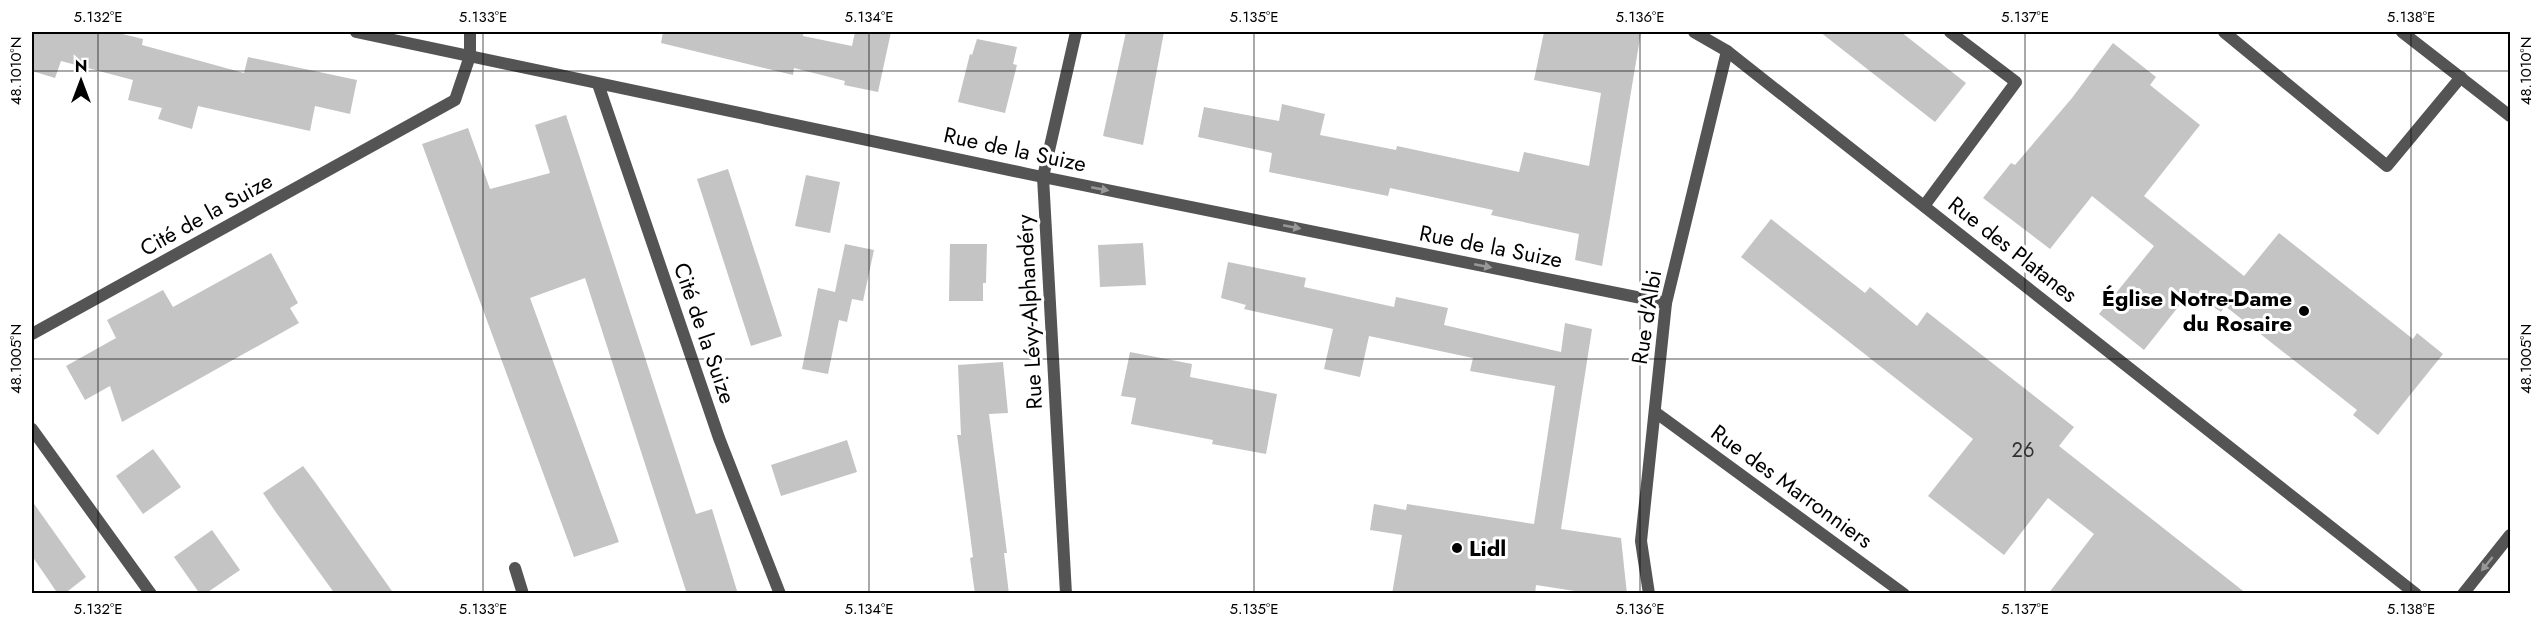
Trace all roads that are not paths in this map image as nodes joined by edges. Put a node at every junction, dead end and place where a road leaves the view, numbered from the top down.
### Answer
1 (356, 32) edge
2 (470, 32) edge
3 (1076, 32) edge
4 (1694, 32) edge
5 (1950, 32) edge
6 (2224, 32) edge
7 (2402, 32) edge
8 (1727, 51) junction
9 (470, 56) junction
10 (2461, 77) junction
11 (598, 84) junction
12 (2511, 116) edge
13 (1043, 177) junction
14 (1924, 206) junction
15 (1666, 303) junction
16 (32, 334) edge
17 (1654, 412) junction
18 (32, 429) edge
19 (2511, 535) edge
20 (515, 568) dead end
21 (151, 594) edge
22 (523, 594) edge
23 (780, 594) edge
24 (1066, 594) edge
25 (1649, 594) edge
26 (1904, 594) edge
27 (2416, 594) edge
28 (2463, 594) edge

1 - 9 street, Rue de la Suize
2 - 9 street, Cité de la Suize
3 - 13 street, Rue Lévy-Alphandéry
4 - 8 street, Rue des Platanes
5 - 14 street
6 - 10 street
7 - 10 street
8 - 14 street, Rue des Platanes
8 - 15 street, Rue d'Albi
9 - 11 street, Rue de la Suize
9 - 16 street, Cité de la Suize
10 - 12 street
11 - 13 street, Rue de la Suize
11 - 23 street, Cité de la Suize
13 -> 15 street, Rue de la Suize
13 - 24 street, Rue Lévy-Alphandéry
14 - 27 street, Rue des Platanes
15 - 17 street, Rue d'Albi
17 - 25 street, Rue d'Albi
17 - 26 street, Rue des Marronniers
18 - 21 street
19 -> 28 street
20 - 22 street

